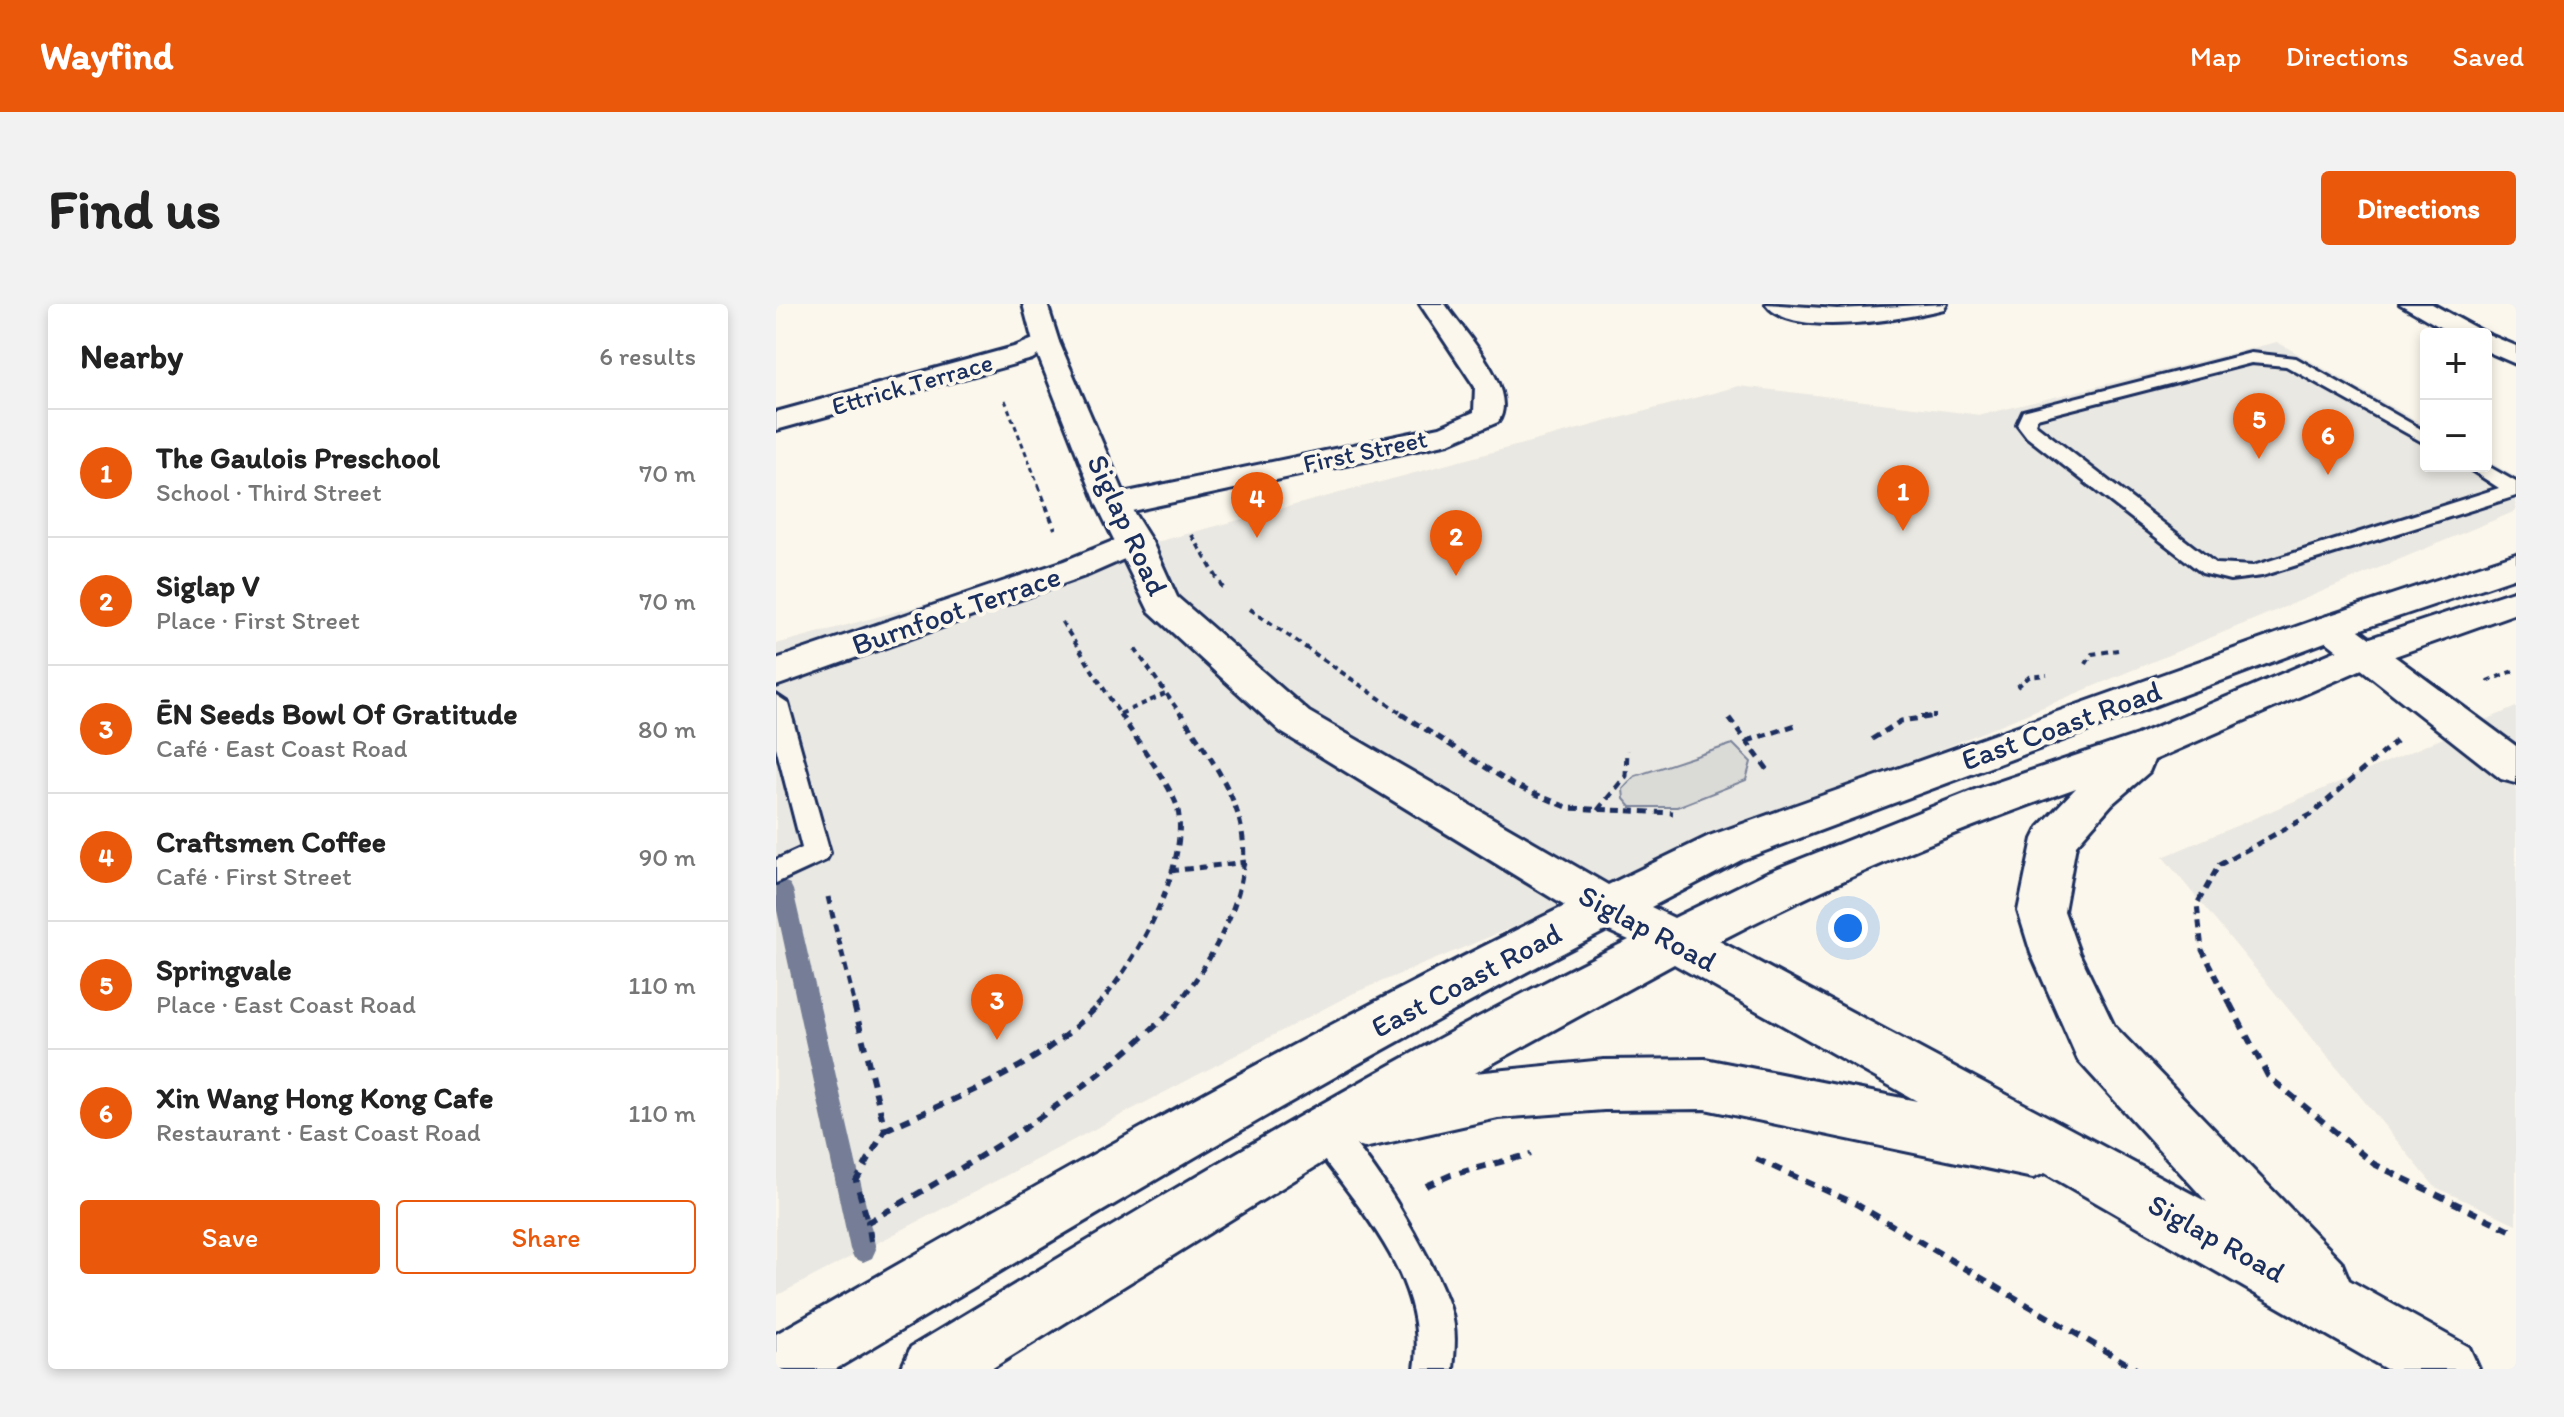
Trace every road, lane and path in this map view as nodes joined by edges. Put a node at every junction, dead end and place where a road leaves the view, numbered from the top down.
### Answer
1 (1035, 304) edge
2 (1432, 304) edge
3 (1778, 304) edge
4 (1935, 304) edge
5 (2412, 304) edge
6 (2460, 328) edge
7 (1046, 342) junction
8 (2492, 344) edge
9 (2516, 356) edge
10 (776, 421) edge
11 (2420, 436) edge
12 (2484, 472) edge
13 (2515, 490) edge
14 (1164, 495) junction
15 (1113, 505) junction
16 (1135, 542) junction
17 (2516, 565) edge
18 (1234, 597) dead end
19 (2516, 601) edge
20 (1245, 605) dead end
21 (1055, 610) dead end
22 (2331, 627) junction
23 (2128, 651) dead end
24 (2365, 653) junction
25 (2516, 670) edge
26 (2082, 672) dead end
27 (776, 673) edge
28 (2051, 674) dead end
29 (1165, 694) dead end
30 (2009, 698) dead end
31 (776, 703) edge
32 (2444, 712) junction
33 (1120, 714) junction
34 (1939, 716) dead end
35 (1729, 718) dead end
36 (1799, 724) dead end
37 (1747, 741) junction
38 (2151, 746) junction
39 (1627, 750) dead end
40 (1865, 751) dead end
41 (2516, 768) edge
42 (1785, 772) dead end
43 (1771, 774) junction
44 (1757, 782) dead end
45 (1598, 811) junction
46 (1679, 813) dead end
47 (817, 853) junction
48 (1246, 862) dead end
49 (1170, 871) junction
50 (776, 872) edge
51 (1605, 907) junction
52 (1228, 929) dead end
53 (1672, 939) junction
54 (885, 1130) junction
55 (1322, 1131) junction
56 (1535, 1153) dead end
57 (1741, 1154) dead end
58 (2078, 1161) junction
59 (1382, 1206) junction
60 (868, 1222) junction
61 (2516, 1233) edge
62 (872, 1247) dead end
63 (2348, 1312) junction
64 (776, 1369) edge
65 (933, 1369) edge
66 (1434, 1369) edge
67 (2136, 1369) edge
68 (2447, 1369) edge

1 - 7 main road, Siglap Road
2 - 14 main road, First Street
3 - 4 main road
5 - 6 main road
7 - 10 main road, Ettrick Terrace
7 - 15 main road, Siglap Road
8 - 9 main road
11 - 13 lane
12 - 13 lane
14 - 15 main road, First Street
14 - 18 path
15 - 16 main road, Siglap Road
16 - 27 main road, Burnfoot Terrace
16 - 51 main road, Siglap Road
17 - 22 main road, East Coast Road
19 - 24 main road, East Coast Road
20 - 45 path
21 - 33 path
22 - 24 main road
22 - 51 main road, East Coast Road
23 - 26 path
24 - 32 main road
24 - 38 main road, East Coast Road
25 - 32 path
28 - 30 path
29 - 33 path
31 - 47 lane
32 - 41 main road
32 - 61 path
33 - 49 path
34 - 40 path
35 - 37 path
36 - 37 path
37 - 43 path
38 - 53 main road, East Coast Road
38 - 63 main road
39 - 45 path
42 - 43 path
43 - 44 path
45 - 46 path
47 - 50 lane
47 - 54 path
48 - 49 path
49 - 54 path
51 - 53 main road, Siglap Road
51 - 64 main road, East Coast Road
52 - 60 path
53 - 55 main road, East Coast Road
53 - 58 main road, Siglap Road
54 - 60 path
55 - 58 main road
55 - 59 lane
55 - 65 main road, East Coast Road
56 - 59 path
57 - 67 path
58 - 63 main road, Siglap Road
59 - 66 lane
60 - 62 path
63 - 68 main road, Siglap Road

